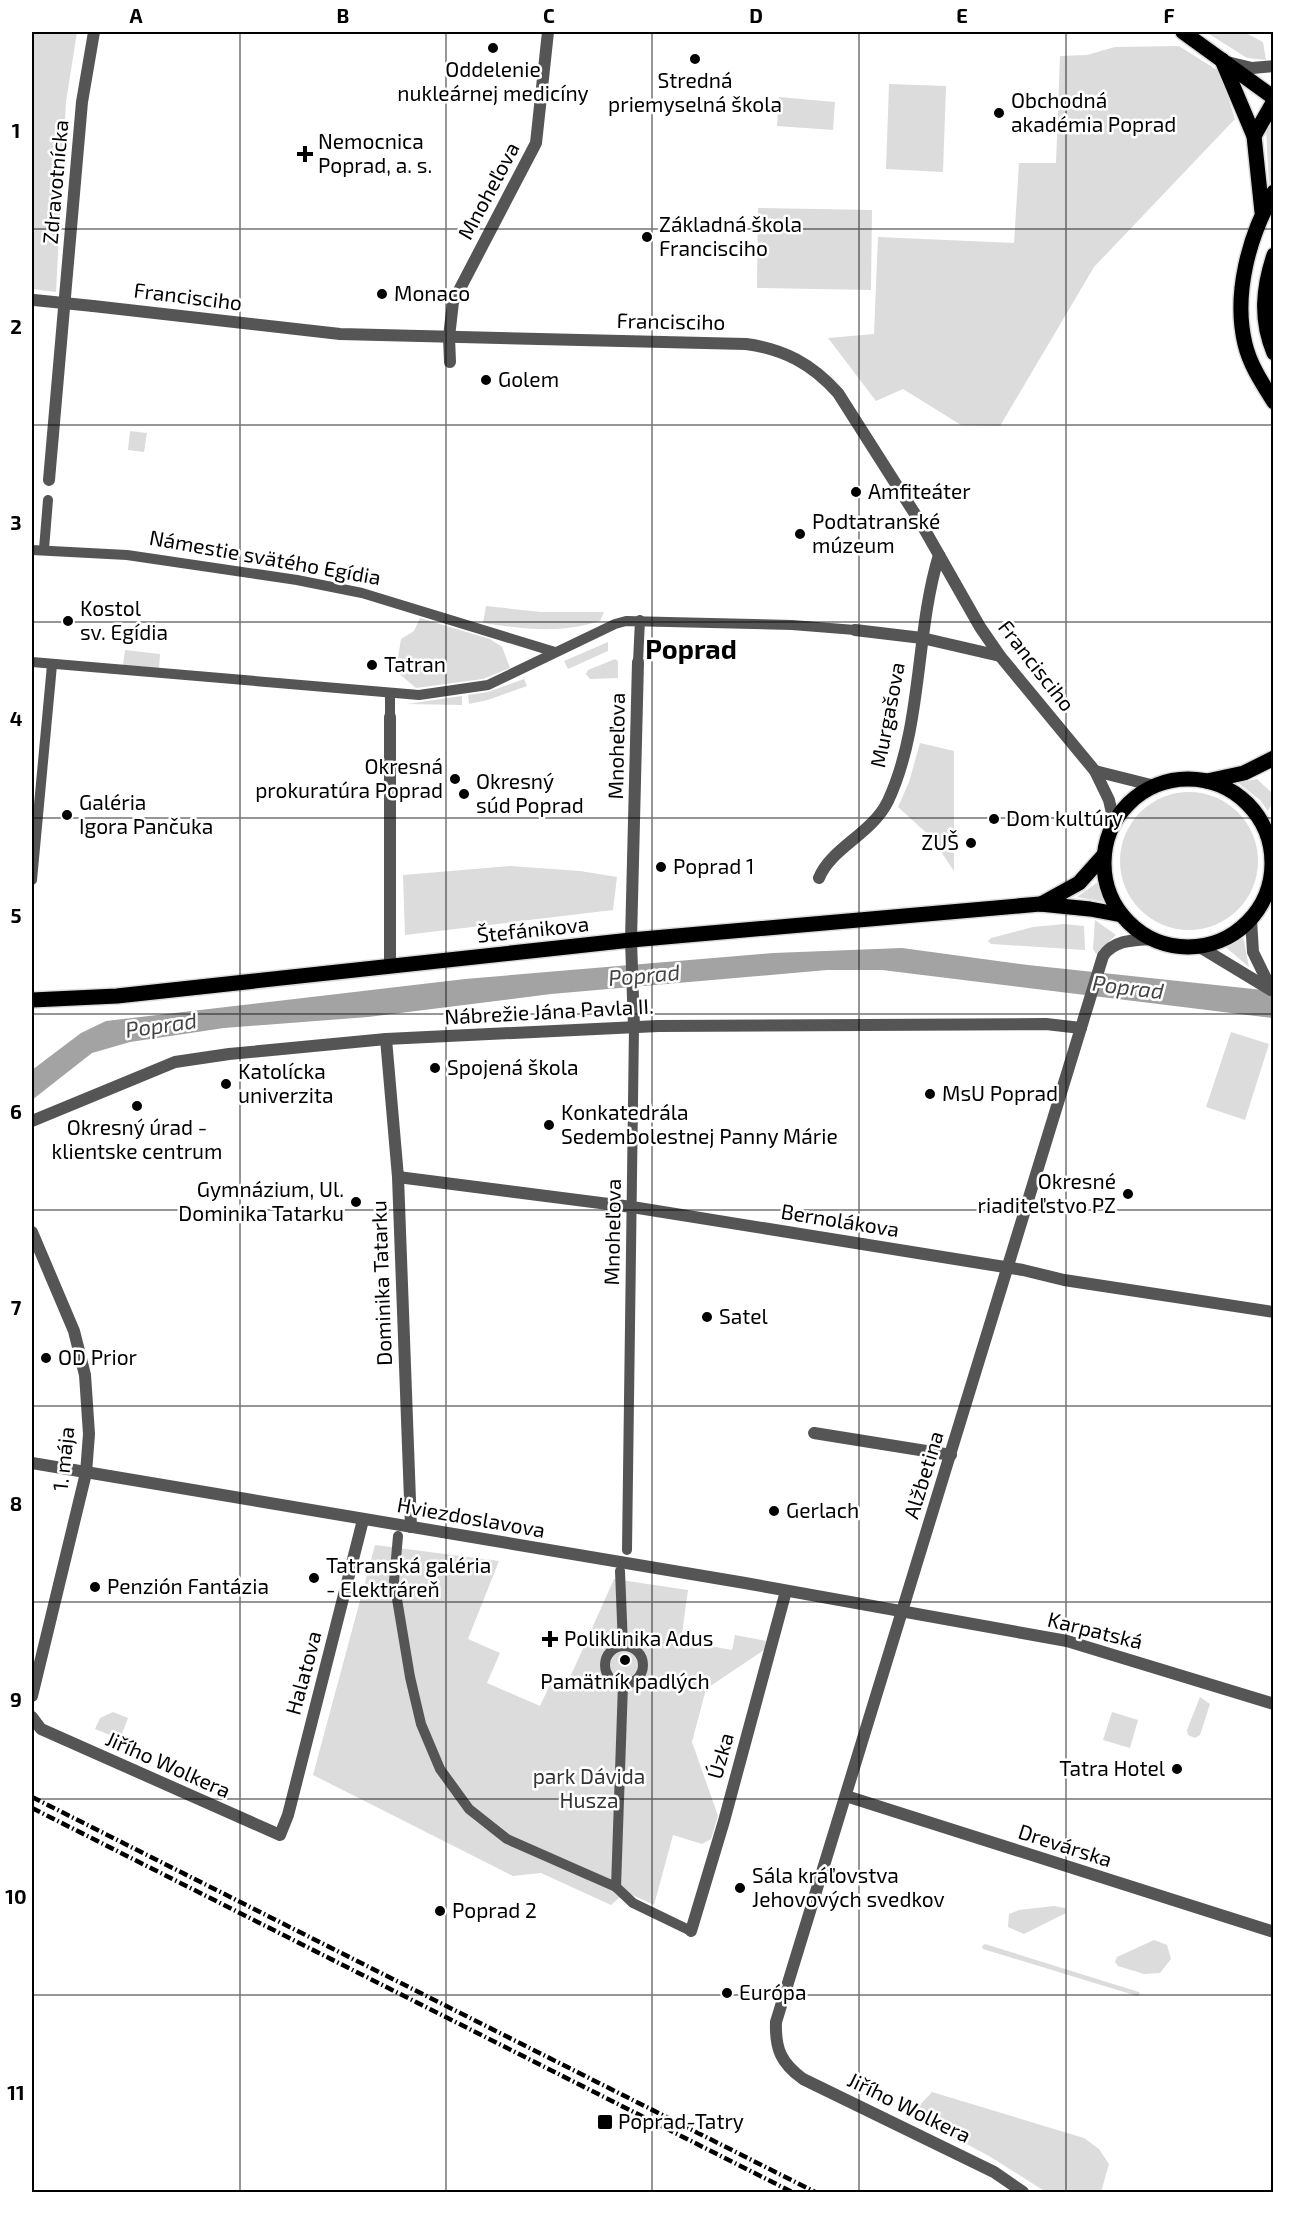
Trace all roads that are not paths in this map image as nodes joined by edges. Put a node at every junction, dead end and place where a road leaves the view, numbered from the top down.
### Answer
1 (94, 32) edge
2 (548, 32) edge
3 (1183, 32) edge
4 (1222, 60) junction
5 (1274, 66) edge
6 (1274, 100) edge
7 (1254, 136) junction
8 (1274, 192) edge
9 (1262, 212) junction
10 (1274, 255) edge
11 (33, 300) edge
12 (449, 338) junction
13 (1274, 353) edge
14 (450, 362) dead end
15 (1274, 402) edge
16 (49, 480) dead end
17 (48, 500) dead end
18 (45, 549) junction
19 (32, 550) edge
20 (939, 555) junction
21 (640, 620) junction
22 (855, 630) joint
23 (922, 638) junction
24 (555, 652) junction
25 (1000, 656) junction
26 (32, 662) edge
27 (638, 662) joint
28 (52, 666) junction
29 (390, 694) junction
30 (390, 717) joint
31 (1274, 758) edge
32 (1095, 771) junction
33 (1207, 781) junction
34 (1155, 786) junction
35 (1114, 822) junction
36 (1270, 826) edge
37 (1272, 848) edge
38 (1104, 855) junction
39 (819, 878) dead end
40 (32, 880) edge
41 (1270, 893) edge
42 (1040, 904) junction
43 (1122, 915) junction
44 (1251, 920) junction
45 (1151, 939) junction
46 (631, 940) junction
47 (1200, 946) junction
48 (390, 966) junction
49 (1272, 991) edge
50 (32, 1000) edge
51 (634, 1027) junction
52 (1081, 1028) junction
53 (386, 1039) junction
54 (32, 1121) edge
55 (398, 1177) junction
56 (633, 1207) junction
57 (32, 1232) edge
58 (1008, 1268) junction
59 (1272, 1312) edge
60 (814, 1433) dead end
61 (951, 1455) junction
62 (32, 1462) edge
63 (86, 1473) junction
64 (363, 1520) junction
65 (411, 1527) junction
66 (398, 1536) dead end
67 (627, 1550) dead end
68 (620, 1571) dead end
69 (786, 1591) junction
70 (903, 1613) junction
71 (623, 1646) junction
72 (623, 1684) junction
73 (32, 1696) edge
74 (1274, 1704) edge
75 (32, 1717) edge
76 (846, 1797) junction
77 (280, 1835) joint
78 (616, 1887) junction
79 (691, 1931) joint
80 (1274, 1932) edge
81 (781, 2058) joint
82 (1023, 2193) edge

1 - 16 street, Zdravotnícka
2 - 12 street, Mnoheľova
3 - 4 main road
4 - 5 street
4 - 6 main road
4 - 7 main road
6 - 7 main road
7 - 9 main road
8 - 9 main road
9 - 15 main road
10 - 13 main road
11 - 12 street, Francisciho, bridge
12 - 14 street, Mnoheľova
12 - 20 street, Francisciho
17 - 18 street
18 - 19 street, Námestie svätého Egídia
18 - 24 street, Námestie svätého Egídia
20 - 23 street, Murgašova
20 - 25 street, Francisciho
21 - 22 street
21 - 24 street
21 - 27 street
22 - 23 street
23 - 25 street, Murgašova
23 - 39 street, Murgašova
24 - 29 street
25 - 32 street, Francisciho
26 - 28 street
27 - 46 street, Mnoheľova
28 - 29 street
28 - 40 street
29 - 30 street
30 - 48 street
31 - 33 main road
32 - 34 street
32 - 35 street, Francisciho
33 - 34 main road
33 - 36 main road
34 - 35 main road
35 - 38 main road
36 - 37 main road
37 - 41 main road
38 - 42 main road, Štefánikova
38 - 43 main road
41 - 44 main road
42 - 43 main road, Štefánikova
42 - 46 main road, Štefánikova
43 - 45 main road
44 - 47 main road
44 - 49 street
45 - 47 main road
45 - 52 street, Alžbetina
46 - 48 main road, Štefánikova
46 - 51 street, Mnoheľova
47 - 49 street
48 - 50 main road, Štefánikova
51 - 52 street, Nábrežie Jána Pavla II.
51 - 53 street, Nábrežie Jána Pavla II.
51 - 56 street, Mnoheľova
52 - 58 street, Alžbetina
53 - 54 street, Nábrežie Jána Pavla II.
53 - 55 street, Dominika Tatarku
55 - 56 street, Bernolákova
55 - 65 street, Dominika Tatarku
56 - 58 street, Bernolákova
56 - 67 street, Mnoheľova
57 - 63 street, 1. mája
58 - 59 street, Bernolákova
58 - 61 street, Alžbetina
60 - 61 street
61 - 70 street, Alžbetina
62 - 63 street, Hviezdoslavova
63 - 64 street, Hviezdoslavova
63 - 73 street, 1. mája
64 - 65 street, Hviezdoslavova
64 - 77 street, Halatova
65 - 69 street, Hviezdoslavova
66 - 78 street
68 - 71 street
69 - 70 street, Hviezdoslavova
69 - 79 street, Úzka
70 - 74 street, Karpatská
70 - 76 street, Alžbetina
71 - 72 street
71 - 72 street
72 - 78 street
75 - 77 street, Jiřího Wolkera
76 - 80 street, Drevárska
76 - 81 street, Alžbetina
78 - 79 street
81 - 82 street, Jiřího Wolkera

